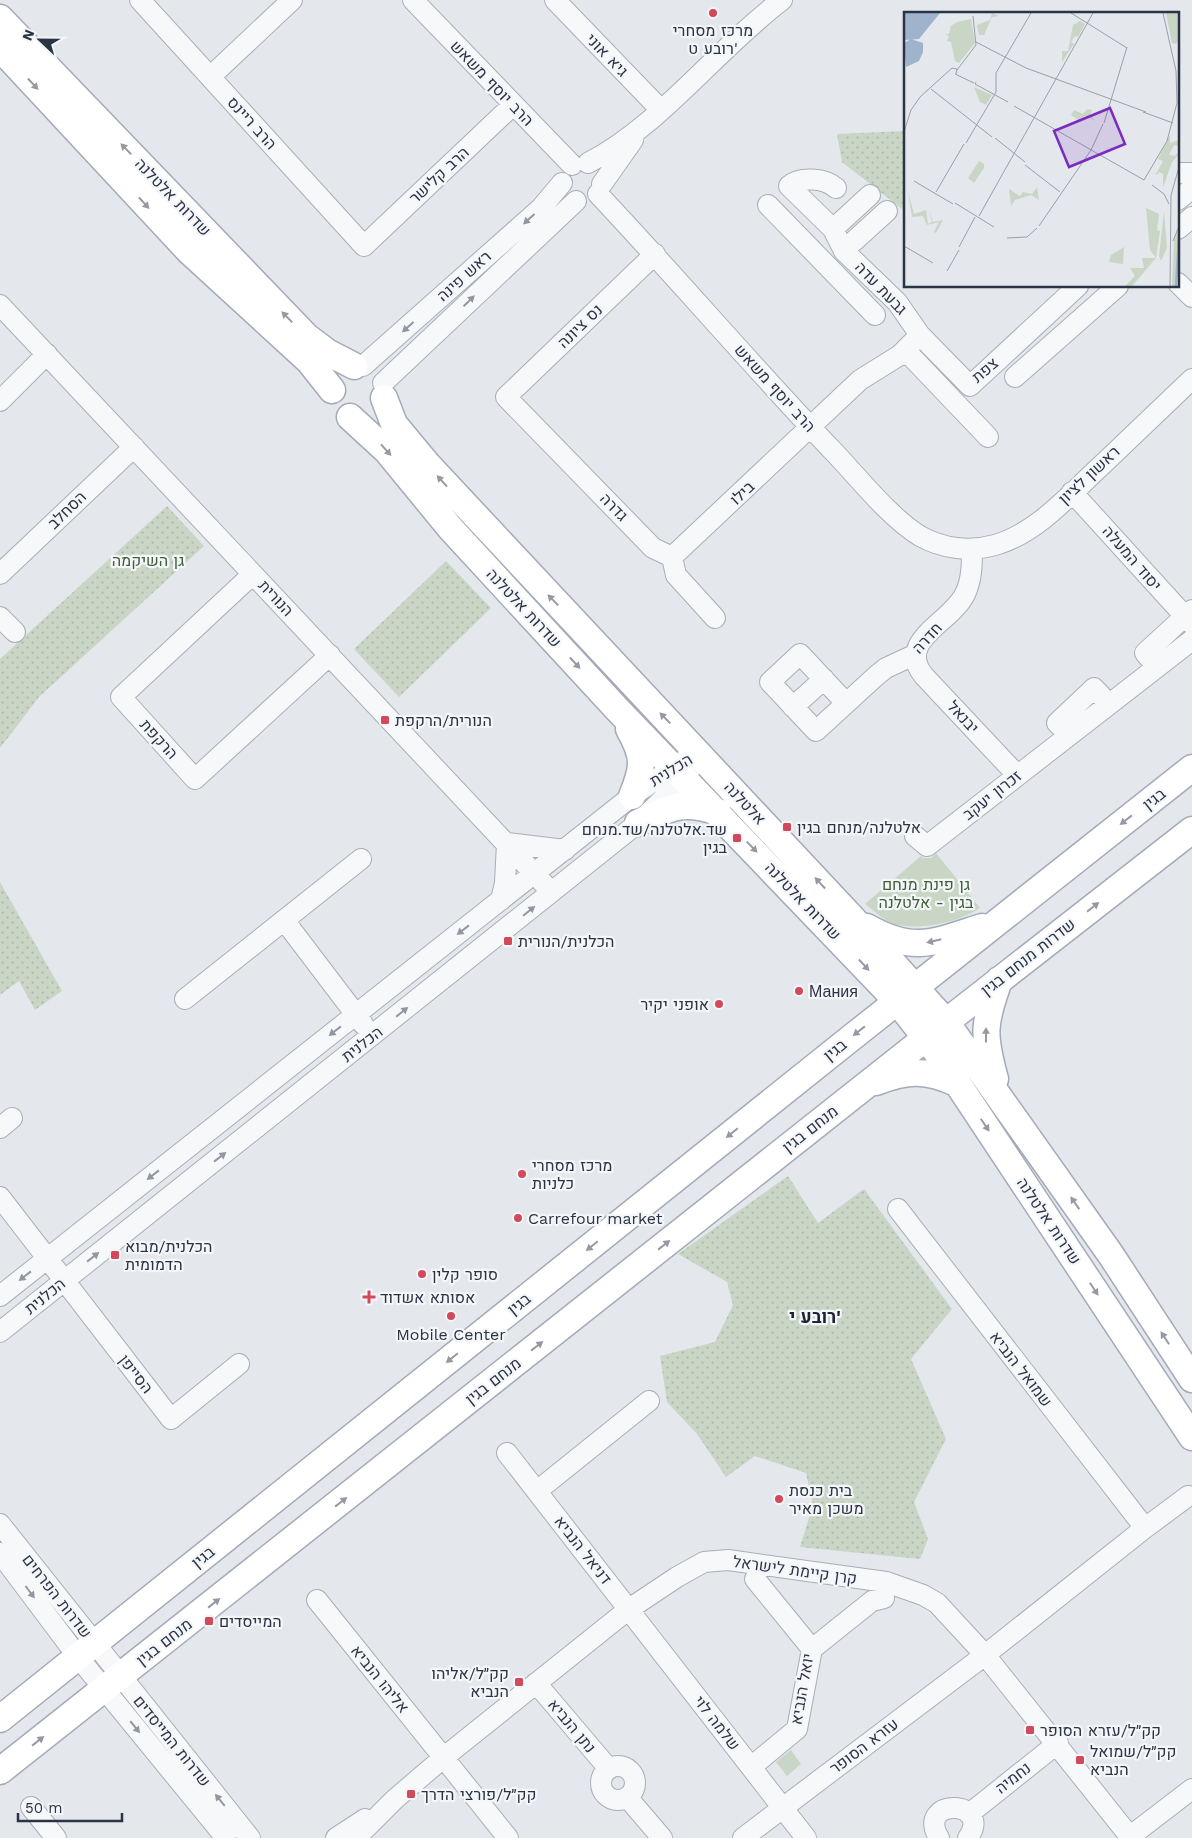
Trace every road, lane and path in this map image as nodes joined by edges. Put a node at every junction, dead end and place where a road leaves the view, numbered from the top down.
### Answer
1 (140, 0) edge
2 (292, 0) edge
3 (413, 0) edge
4 (555, 0) edge
5 (782, 0) edge
6 (0, 18) edge
7 (0, 48) edge
8 (210, 77) junction
9 (513, 105) junction
10 (654, 115) junction
11 (580, 164) junction
12 (562, 183) junction
13 (836, 188) dead end
14 (1192, 188) edge
15 (600, 189) junction
16 (1180, 198) edge
17 (576, 202) junction
18 (768, 205) dead end
19 (887, 211) dead end
20 (1192, 217) edge
21 (872, 224) junction
22 (1180, 227) edge
23 (833, 229) junction
24 (364, 246) joint
25 (849, 246) junction
26 (655, 254) junction
27 (829, 265) junction
28 (1180, 285) edge
29 (1076, 288) edge
30 (1116, 288) edge
31 (1192, 297) edge
32 (0, 305) edge
33 (1051, 310) junction
34 (875, 315) dead end
35 (1070, 329) junction
36 (920, 335) junction
37 (905, 350) junction
38 (47, 354) junction
39 (358, 366) junction
40 (1015, 377) dead end
41 (1192, 379) edge
42 (332, 390) junction
43 (383, 390) junction
44 (506, 397) joint
45 (0, 401) edge
46 (350, 417) junction
47 (812, 428) junction
48 (988, 437) dead end
49 (134, 446) junction
50 (1072, 492) junction
51 (972, 548) junction
52 (672, 557) junction
53 (0, 574) edge
54 (253, 574) junction
55 (0, 616) edge
56 (1189, 617) edge
57 (715, 618) dead end
58 (15, 632) dead end
59 (1192, 640) edge
60 (330, 655) junction
61 (914, 655) junction
62 (1157, 667) junction
63 (824, 679) junction
64 (846, 703) junction
65 (793, 707) junction
66 (617, 709) junction
67 (698, 753) junction
68 (1192, 768) edge
69 (679, 772) junction
70 (1017, 775) junction
71 (632, 796) junction
72 (718, 812) junction
73 (638, 823) junction
74 (1192, 830) edge
75 (915, 836) dead end
76 (507, 843) junction
77 (565, 850) junction
78 (361, 859) dead end
79 (535, 874) junction
80 (552, 892) junction
81 (501, 900) junction
82 (853, 919) junction
83 (284, 920) junction
84 (998, 922) junction
85 (999, 980) junction
86 (906, 994) junction
87 (185, 998) dead end
88 (356, 1014) junction
89 (936, 1029) junction
90 (373, 1036) junction
91 (958, 1084) junction
92 (865, 1085) junction
93 (1001, 1099) junction
94 (0, 1197) edge
95 (898, 1209) dead end
96 (47, 1259) junction
97 (64, 1280) junction
98 (0, 1296) edge
99 (0, 1332) edge
100 (239, 1364) dead end
101 (1192, 1379) edge
102 (649, 1401) dead end
103 (1192, 1437) edge
104 (507, 1453) dead end
105 (537, 1491) junction
106 (1188, 1496) dead end
107 (0, 1524) edge
108 (1145, 1528) junction
109 (0, 1553) edge
110 (755, 1579) dead end
111 (317, 1600) dead end
112 (878, 1600) dead end
113 (629, 1609) junction
114 (812, 1649) junction
115 (86, 1650) junction
116 (985, 1655) junction
117 (113, 1683) junction
118 (536, 1683) junction
119 (0, 1719) edge
120 (1058, 1743) junction
121 (443, 1758) junction
122 (751, 1767) junction
123 (0, 1771) edge
124 (1192, 1789) edge
125 (394, 1800) junction
126 (30, 1807) dead end
127 (782, 1808) junction
128 (969, 1814) junction
129 (359, 1837) edge
130 (56, 1838) edge
131 (226, 1838) edge
132 (250, 1838) edge
133 (336, 1838) edge
134 (508, 1838) edge
135 (662, 1838) edge
136 (743, 1838) edge
137 (806, 1838) edge
138 (939, 1838) edge
139 (968, 1838) edge
140 (1130, 1838) edge

1 - 8 street, הרב ריינס
2 - 8 street
3 - 9 street, הרב יוסף משאש
4 - 10 street, גיא אוני
5 - 10 street
39 -> 6 main road, שדרות אלטלנה
7 -> 42 main road, שדרות אלטלנה
8 - 24 street, הרב ריינס
9 - 11 street, הרב יוסף משאש
9 - 24 street, הרב קלישר
10 - 11 street
10 - 15 street
11 - 12 street
11 - 15 street, הרב יוסף משאש
12 - 17 street
12 -> 39 street, ראש פינה
13 - 23 street, גבעת עדה
14 - 16 street
15 - 17 street
15 - 26 street, הרב יוסף משאש
43 -> 17 street, ראש פינה
18 - 27 street, גבעת עדה
19 - 21 street, גבעת עדה
20 - 22 street
21 - 23 street
21 - 25 street, גבעת עדה
23 - 25 street, גבעת עדה
25 - 27 street, גבעת עדה
25 - 36 street, גבעת עדה
26 - 44 street, נס ציונה
26 - 47 street, הרב יוסף משאש
27 - 34 street, גבעת עדה
28 - 31 street
29 - 33 street, צפת
30 - 35 street, צפת
32 - 38 street, הנורית
33 - 35 street
33 - 36 street, צפת
35 - 40 street, צפת
36 - 37 street
37 - 47 street
37 - 48 street
38 - 45 street
38 - 49 street, הנורית
39 - 42 main road
39 - 43 main road
41 - 50 street, ראשון לציון
42 - 46 main road
43 - 46 main road
67 -> 43 main road, שדרות אלטלנה
44 - 52 street, גדרה
46 -> 66 main road, שדרות אלטלנה
47 - 51 street, הרב יוסף משאש
47 - 52 street, בילו
49 - 53 street, הסחלב
49 - 54 street, הנורית
50 - 51 street, ראשון לציון
50 - 56 street, יסוד המעלה
51 - 61 street, חדרה
52 - 57 street
54 - 60 street, הנורית
54 - 60 street, הרקפת
55 - 58 street
56 - 62 street
59 - 62 street, זכרון יעקב
60 - 76 street, הנורית
61 - 64 street, חדרה
61 - 70 street, יבנאל
62 - 70 street, זכרון יעקב
63 - 64 street, חדרה
63 - 65 street
63 - 65 street, חדרה
64 - 65 street, חדרה
66 - 69 main road, שדרות אלטלנה
66 - 71 main road
67 - 69 street, הכלנית
82 -> 67 main road, אלטלנה
68 -> 84 main road, בגין
69 - 71 street, הכלנית
69 - 72 main road, שדרות אלטלנה
69 - 73 street, הכלנית
70 - 75 street, זכרון יעקב
71 - 77 street, הכלנית
72 - 73 main road
72 -> 86 main road, שדרות אלטלנה
73 - 80 street, הכלנית
85 -> 74 main road, שדרות מנחם בגין
76 - 77 street
76 - 79 street, הנורית
76 - 81 street
77 - 79 street, הכלנית
78 - 83 street
79 - 80 street, הנורית
79 - 81 street, הכלנית
90 -> 80 street, הכלנית
81 -> 88 street, הכלנית
84 -> 82 main road
82 - 86 main road, שדרות אלטלנה
83 - 87 street
83 - 88 street
84 - 86 main road
85 - 89 main road, שדרות מנחם בגין
93 -> 85 main road
86 - 89 main road, שדרות אלטלנה
86 -> 115 main road, בגין
88 - 90 street
88 -> 96 street, הכלנית
89 - 91 main road, שדרות אלטלנה
89 - 92 main road, שדרות מנחם בגין
89 - 93 main road, שדרות אלטלנה
97 -> 90 street, הכלנית
91 - 92 main road
91 -> 103 main road, שדרות אלטלנה
117 -> 92 main road, מנחם בגין
101 -> 93 main road, שדרות אלטלנה
94 - 96 street, הסייפן
95 - 108 street, שמואל הנביא
96 - 97 street, הסייפן
96 -> 98 street, הכלנית
97 - 99 street, הכלנית
97 - 100 street, הסייפן
102 - 105 street
104 - 105 street, דניאל הנביא
105 - 113 street, דניאל הנביא
106 - 108 street
107 - 115 street, שדרות הפרחים
108 - 116 street
109 -> 115 street, שדרות הפרחים
110 - 114 street, יואל הנביא
111 - 121 street, אליהו הנביא
112 - 114 street
113 - 116 street, קרן קיימת לישראל
113 - 118 street, קרן קיימת לישראל
113 - 122 street, שלמה לוי
114 - 122 street, יואל הנביא
115 - 117 street, שדרות המייסדים
115 - 119 main road, בגין
116 - 120 street, קרן קיימת לישראל
116 - 127 street, עזרא הסופר
123 -> 117 main road
117 -> 131 street, שדרות המייסדים
132 -> 117 street, שדרות המייסדים
118 - 121 street, קרן קיימת לישראל
118 - 135 street, נתן הנביא
120 - 128 street, נחמיה
120 - 140 street, קרן קיימת לישראל
121 - 125 street, קרן קיימת לישראל
121 - 134 street, אליהו הנביא
122 - 127 street, שלמה לוי
124 - 140 street
125 - 129 street, קרן קיימת לישראל
125 - 133 street, קרן קיימת לישראל
126 - 130 street
127 - 136 street, עזרא הסופר
127 - 137 street, שלמה לוי
128 - 138 street
128 - 139 street

